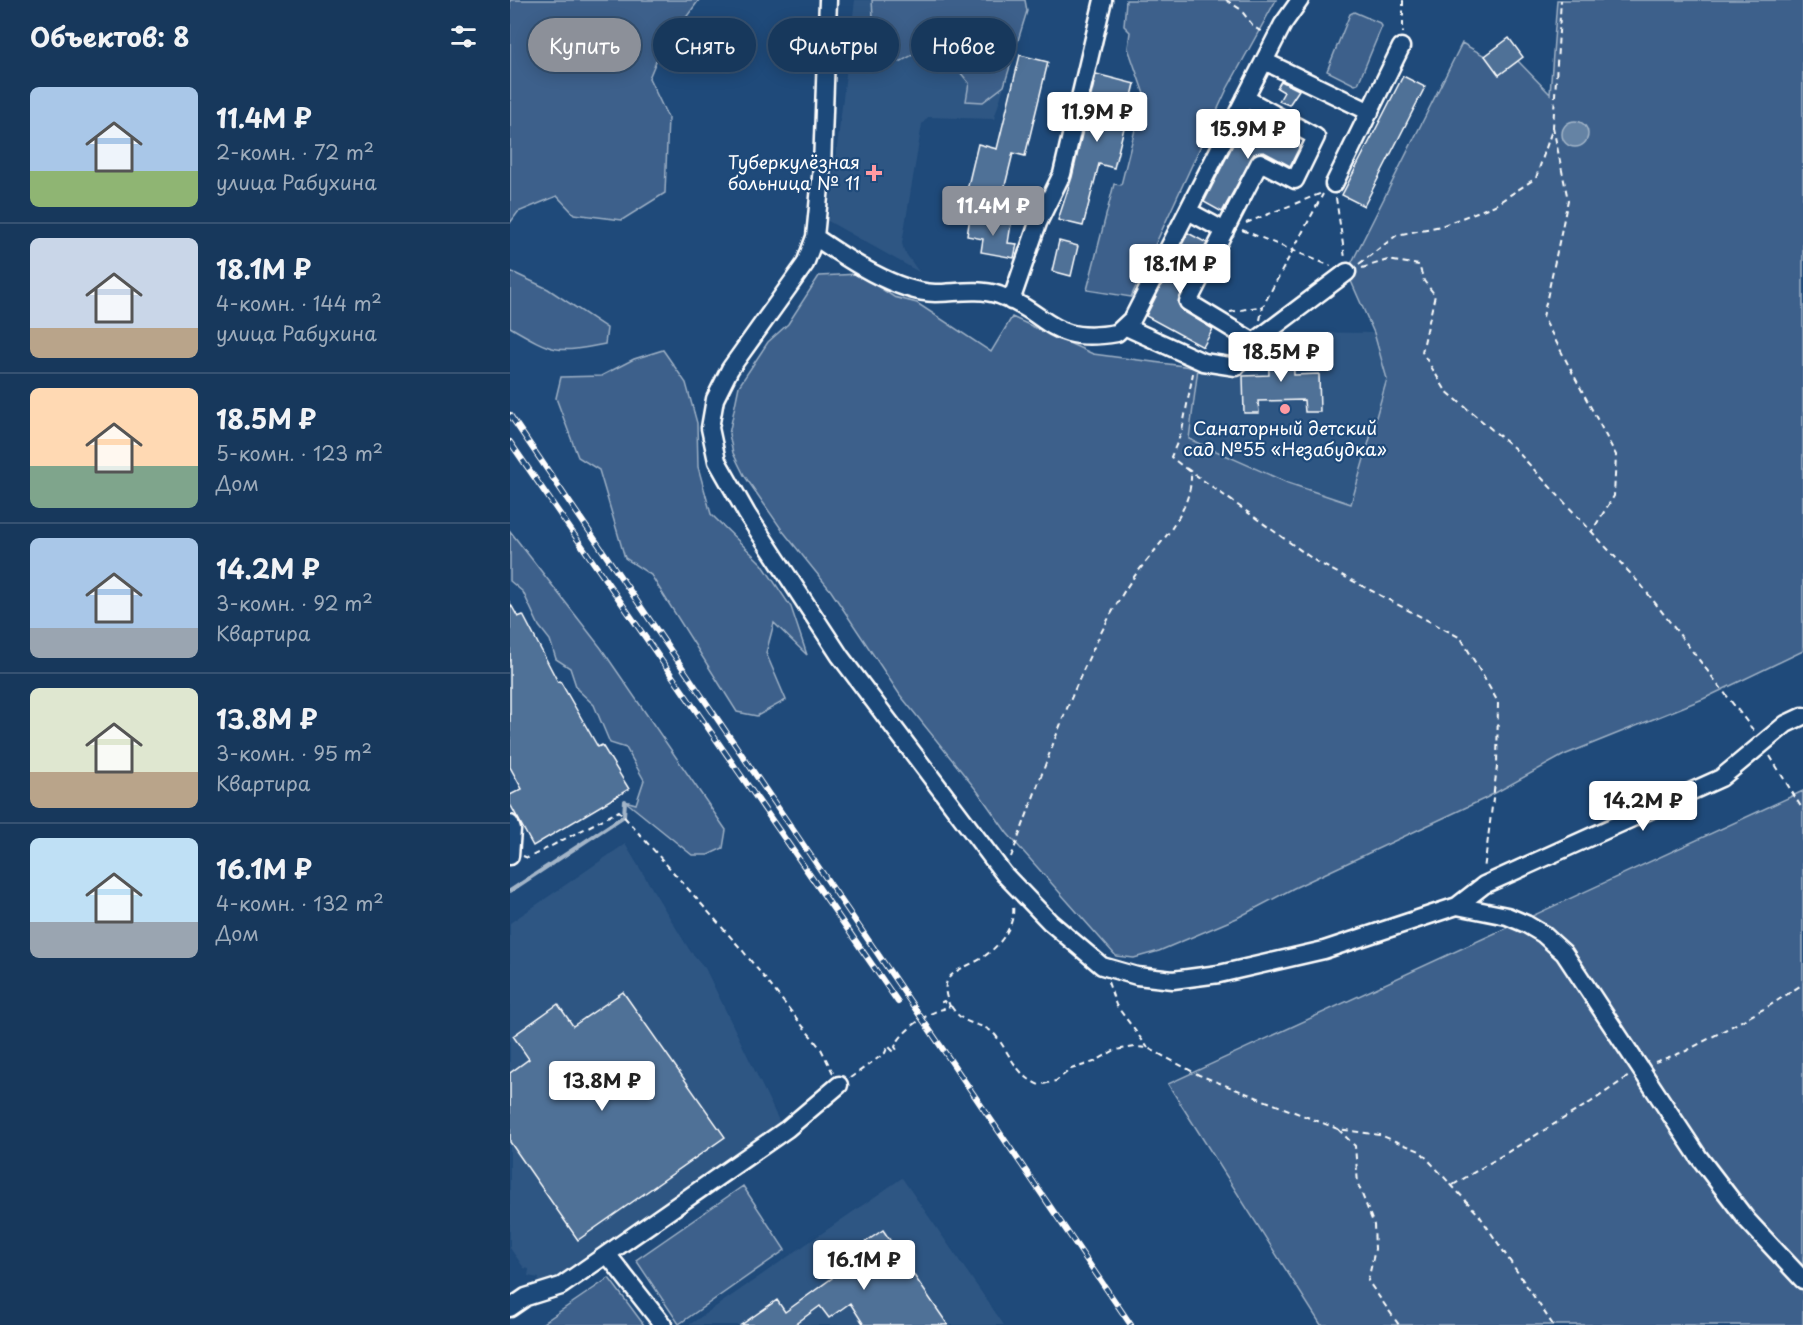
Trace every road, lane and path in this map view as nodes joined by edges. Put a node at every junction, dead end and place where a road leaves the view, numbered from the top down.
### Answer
1 (828, 0) edge
2 (1103, 0) edge
3 (1226, 0) edge
4 (1300, 0) edge
5 (1403, 0) edge
6 (1561, 0) edge
7 (1275, 38) junction
8 (1401, 47) joint
9 (1264, 61) junction
10 (1245, 98) junction
11 (1370, 112) junction
12 (1553, 127) junction
13 (1329, 188) junction
14 (1188, 211) junction
15 (1229, 227) junction
16 (815, 237) junction
17 (1293, 251) junction
18 (1347, 273) junction
19 (1011, 301) junction
20 (1263, 306) junction
21 (1210, 315) junction
22 (1126, 327) junction
23 (1254, 342) junction
24 (1198, 360) junction
25 (1171, 457) junction
26 (1591, 531) junction
27 (1803, 716) edge
28 (1763, 743) junction
29 (1803, 810) edge
30 (510, 824) edge
31 (511, 854) edge
32 (1004, 874) junction
33 (1484, 885) junction
34 (1011, 900) dead end
35 (1457, 906) junction
36 (1102, 966) junction
37 (1803, 984) edge
38 (950, 1006) junction
39 (1148, 1048) junction
40 (1641, 1068) junction
41 (839, 1085) junction
42 (1338, 1129) junction
43 (1452, 1185) junction
44 (607, 1254) junction
45 (1803, 1280) edge
46 (510, 1308) edge
47 (663, 1325) edge
48 (1399, 1325) edge
49 (1553, 1325) edge

1 - 16 street
2 - 19 street
3 - 7 path
4 - 7 street
5 - 8 path
6 - 12 path
7 - 9 street
8 - 11 street
9 - 10 street
9 - 11 street
10 - 14 street
10 - 15 street
11 - 13 street
12 - 18 path
12 - 26 path
13 - 15 path
13 - 17 path
13 - 18 path
14 - 15 street
14 - 22 street
15 - 17 path
15 - 21 street
16 - 19 street
16 - 32 street
17 - 18 path
17 - 20 path
18 - 23 street
18 - 26 path
19 - 22 street
20 - 21 path
20 - 23 path
21 - 23 street
22 - 24 street
23 - 24 street
24 - 25 path
25 - 32 path
25 - 33 path
26 - 28 path
27 - 28 street
28 - 29 path
28 - 33 street
30 - 31 street
31 - 41 path
32 - 36 street
33 - 35 street
34 - 38 path
35 - 36 street
35 - 40 street
36 - 39 path
37 - 40 path
38 - 39 path
38 - 41 path
39 - 42 path
40 - 43 path
40 - 45 street
41 - 44 street
42 - 43 path
42 - 48 path
43 - 49 path
44 - 46 street
44 - 47 street

